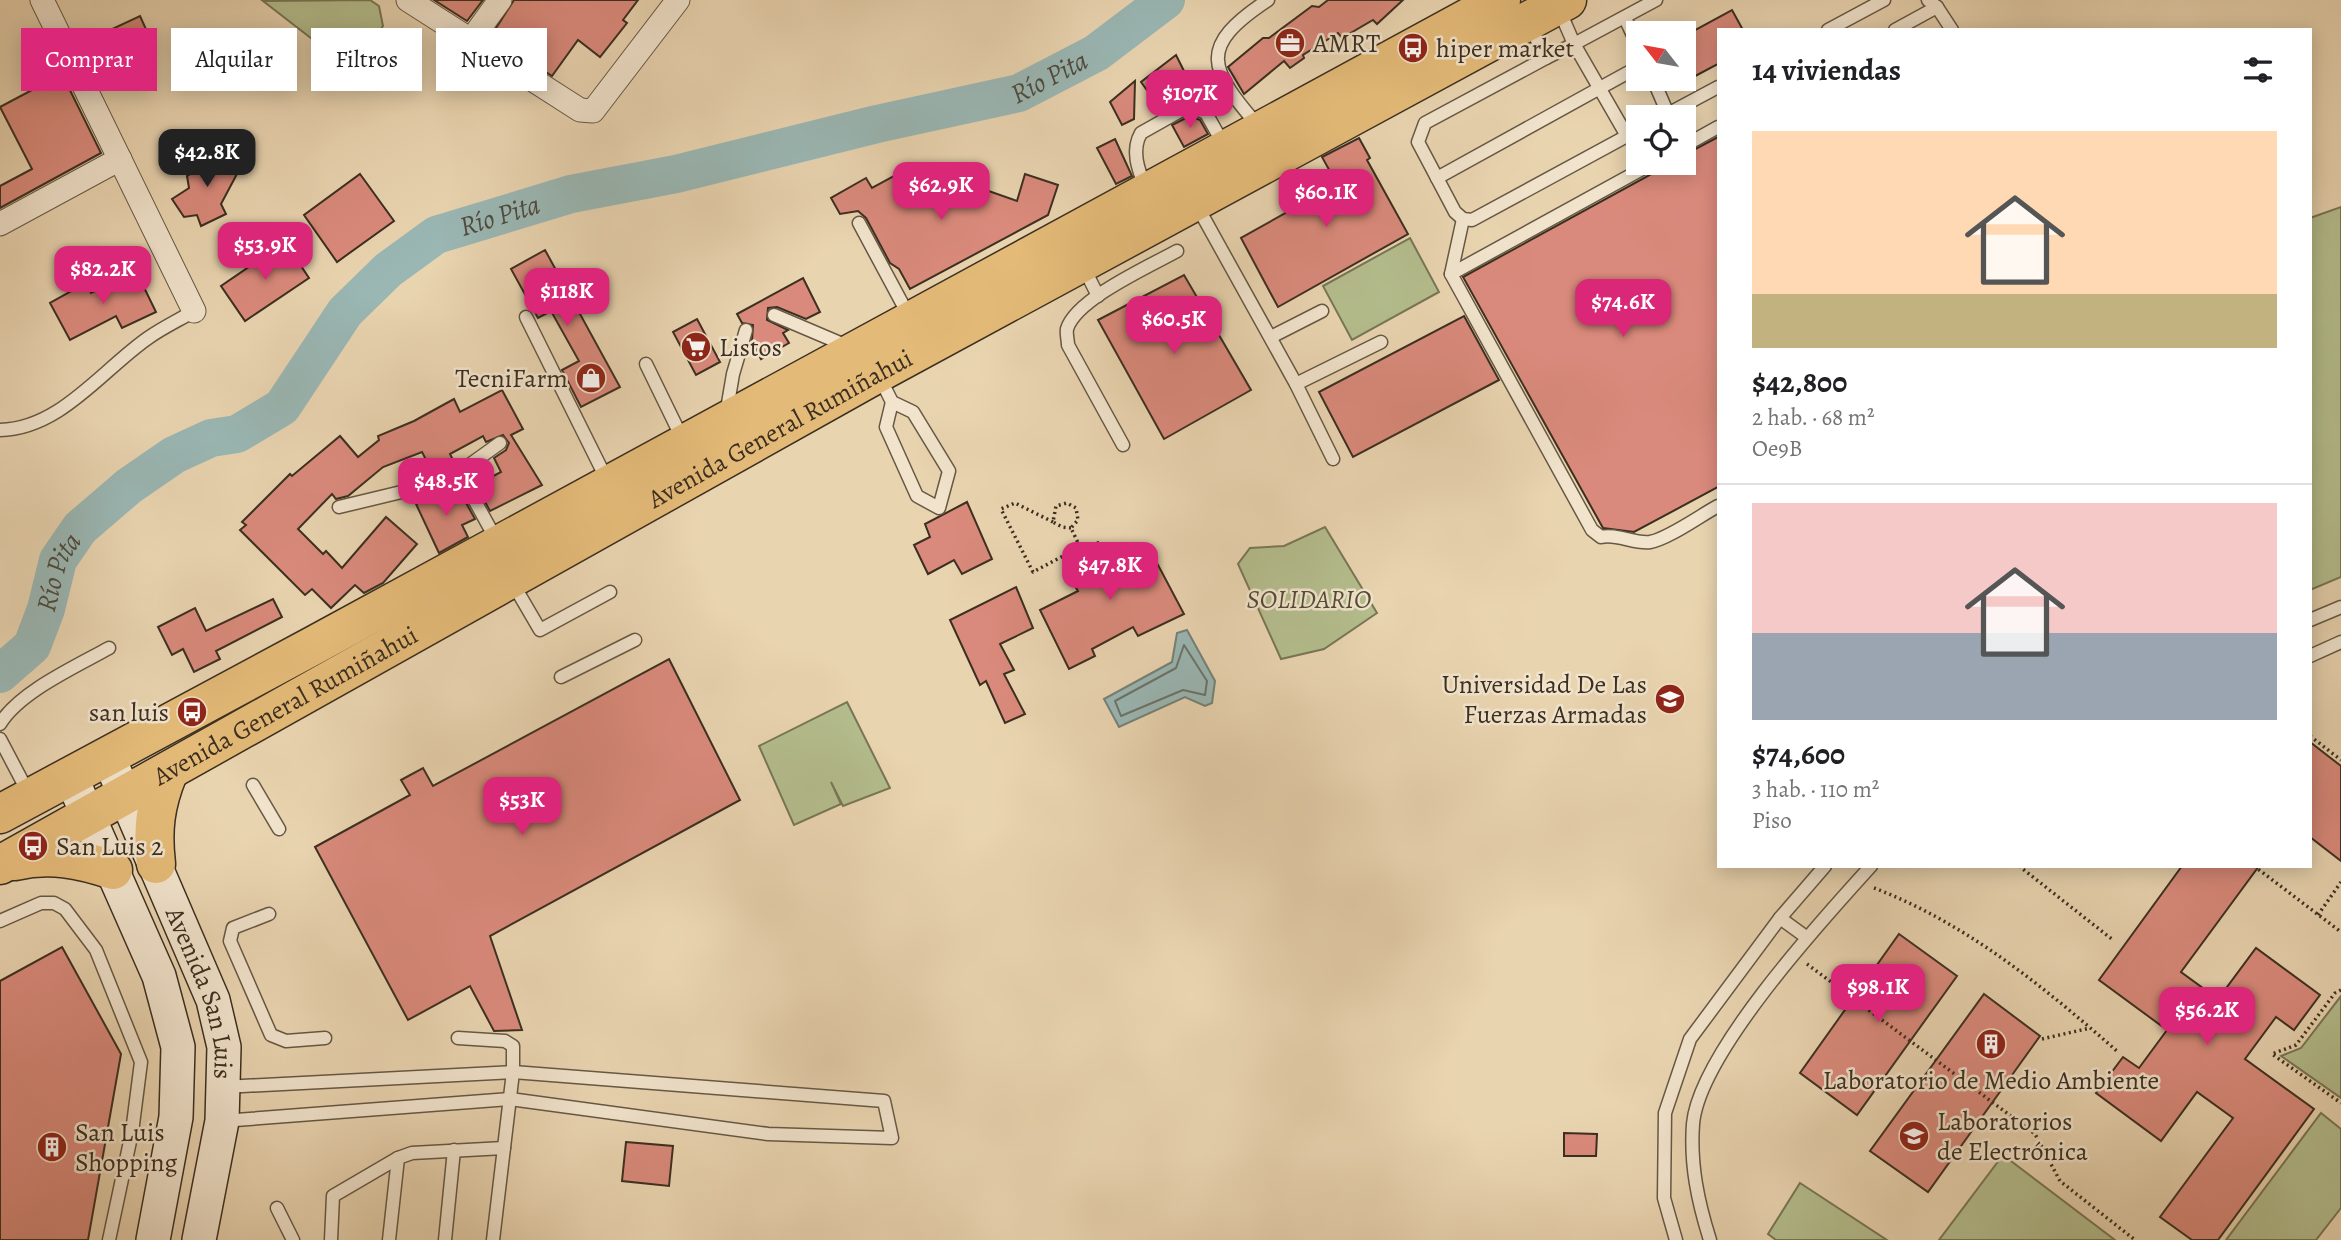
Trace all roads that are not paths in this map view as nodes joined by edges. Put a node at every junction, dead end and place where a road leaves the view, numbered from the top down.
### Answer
1 (42, 0) edge
2 (408, 0) edge
3 (500, 0) edge
4 (678, 0) edge
5 (1268, 0) edge
6 (1656, 0) edge
7 (1884, 0) edge
8 (1932, 3) edge
9 (1538, 6) edge
10 (1625, 18) junction
11 (1626, 21) edge
12 (452, 28) edge
13 (480, 28) edge
14 (1832, 28) edge
15 (1898, 28) edge
16 (1951, 28) edge
17 (1574, 44) junction
18 (1546, 58) junction
19 (1626, 74) edge
20 (1601, 88) junction
21 (1717, 88) edge
22 (547, 89) edge
23 (1685, 105) edge
24 (1626, 123) edge
25 (1717, 128) edge
26 (1262, 131) junction
27 (1626, 137) edge
28 (1696, 139) edge
29 (1227, 150) junction
30 (120, 159) junction
31 (1631, 175) edge
32 (1437, 178) junction
33 (1147, 193) junction
34 (1194, 201) junction
35 (1463, 219) junction
36 (859, 223) dead end
37 (0, 224) edge
38 (1177, 251) dead end
39 (1081, 262) junction
40 (1451, 274) junction
41 (1098, 296) junction
42 (194, 311) joint
43 (1322, 311) dead end
44 (774, 315) dead end
45 (526, 317) dead end
46 (911, 321) junction
47 (746, 330) dead end
48 (1271, 337) junction
49 (1381, 342) dead end
50 (646, 364) dead end
51 (876, 375) junction
52 (1296, 384) junction
53 (725, 422) junction
54 (0, 430) edge
55 (500, 443) dead end
56 (684, 443) junction
57 (1123, 445) dead end
58 (1333, 459) dead end
59 (460, 474) junction
60 (609, 486) junction
61 (339, 506) dead end
62 (1717, 507) edge
63 (505, 563) junction
64 (610, 592) dead end
65 (2341, 607) edge
66 (2312, 619) edge
67 (635, 640) dead end
68 (2341, 642) edge
69 (109, 648) dead end
70 (2312, 655) edge
71 (561, 677) dead end
72 (0, 724) edge
73 (0, 739) edge
74 (108, 756) junction
75 (168, 773) junction
76 (71, 777) junction
77 (253, 785) dead end
78 (127, 795) junction
79 (11, 805) edge
80 (88, 816) junction
81 (279, 829) dead end
82 (1, 864) edge
83 (156, 864) junction
84 (1823, 868) edge
85 (1869, 868) edge
86 (113, 870) junction
87 (269, 914) dead end
88 (1780, 918) junction
89 (0, 921) edge
90 (1806, 937) junction
91 (325, 1038) dead end
92 (458, 1038) dead end
93 (513, 1072) junction
94 (224, 1087) junction
95 (510, 1099) junction
96 (176, 1117) junction
97 (222, 1121) junction
98 (504, 1147) junction
99 (454, 1150) junction
100 (398, 1158) junction
101 (277, 1208) dead end
102 (109, 1240) edge
103 (153, 1240) edge
104 (199, 1240) edge
105 (293, 1240) edge
106 (331, 1240) edge
107 (388, 1240) edge
108 (445, 1240) edge
109 (493, 1240) edge
110 (1676, 1240) edge
111 (1710, 1240) edge

1 - 30 street
2 - 12 street
3 - 13 street
4 - 22 street
5 - 26 lane
6 - 10 lane
7 - 14 lane
8 - 15 lane
8 - 16 lane
9 - 17 lane
9 - 18 lane
9 - 26 highway, Avenida General Rumiñahui
9 - 34 highway, Avenida General Rumiñahui
10 - 11 lane
10 - 17 lane
17 - 18 lane
17 - 20 lane
18 - 32 lane
19 - 20 lane
20 - 24 lane
20 - 32 lane
21 - 23 lane
25 - 28 lane
26 - 29 highway, Avenida General Rumiñahui
27 - 35 lane
29 - 33 highway, Avenida General Rumiñahui
29 - 33 lane
30 - 37 street
30 - 42 street
31 - 40 lane
32 - 35 lane
33 - 46 highway, Avenida General Rumiñahui
34 - 39 highway, Avenida General Rumiñahui
34 - 48 lane
35 - 40 lane
36 - 46 lane
38 - 41 lane
39 - 41 lane
39 - 51 highway, Avenida General Rumiñahui
40 - 62 lane
41 - 57 lane
42 - 54 lane
43 - 48 lane
44 - 51 lane
45 - 60 lane
46 - 51 highway, Avenida General Rumiñahui
47 - 53 lane
48 - 52 lane
49 - 52 lane
50 - 56 lane
51 - 51 lane
51 - 53 highway, Avenida General Rumiñahui
51 - 63 highway, Avenida General Rumiñahui
52 - 58 lane
53 - 56 highway, Avenida General Rumiñahui
55 - 59 lane
56 - 60 highway, Avenida General Rumiñahui
59 - 61 lane
59 - 63 lane
60 - 63 highway, Avenida General Rumiñahui
63 - 64 lane
63 - 74 highway, Avenida General Rumiñahui
63 - 75 highway, Avenida General Rumiñahui
65 - 66 lane
67 - 71 lane
68 - 70 lane
69 - 72 lane
73 - 79 lane
74 - 76 highway, Avenida General Rumiñahui
74 - 78 main road, Avenida San Luis
75 - 78 highway, Avenida General Rumiñahui
75 - 83 highway
76 - 79 highway, Avenida General Rumiñahui
76 - 80 main road, Avenida San Luis
77 - 81 lane
78 - 80 highway, Avenida General Rumiñahui
78 - 83 main road, Avenida San Luis
80 - 82 highway, Avenida General Rumiñahui
80 - 86 main road, Avenida San Luis
82 - 86 highway
83 - 94 main road, Avenida San Luis
84 - 88 lane
85 - 90 lane
86 - 96 main road, Avenida San Luis
87 - 91 lane
88 - 90 lane
88 - 110 lane
89 - 102 lane
90 - 111 lane
92 - 93 lane
93 - 94 lane
93 - 95 lane
93 - 95 lane
94 - 97 main road, Avenida San Luis
95 - 97 lane
95 - 98 lane
96 - 97 main road
96 - 103 main road, Avenida San Luis
97 - 104 main road, Avenida San Luis
98 - 99 lane
98 - 109 lane
99 - 100 lane
99 - 108 lane
100 - 106 lane
100 - 107 lane
101 - 105 lane

